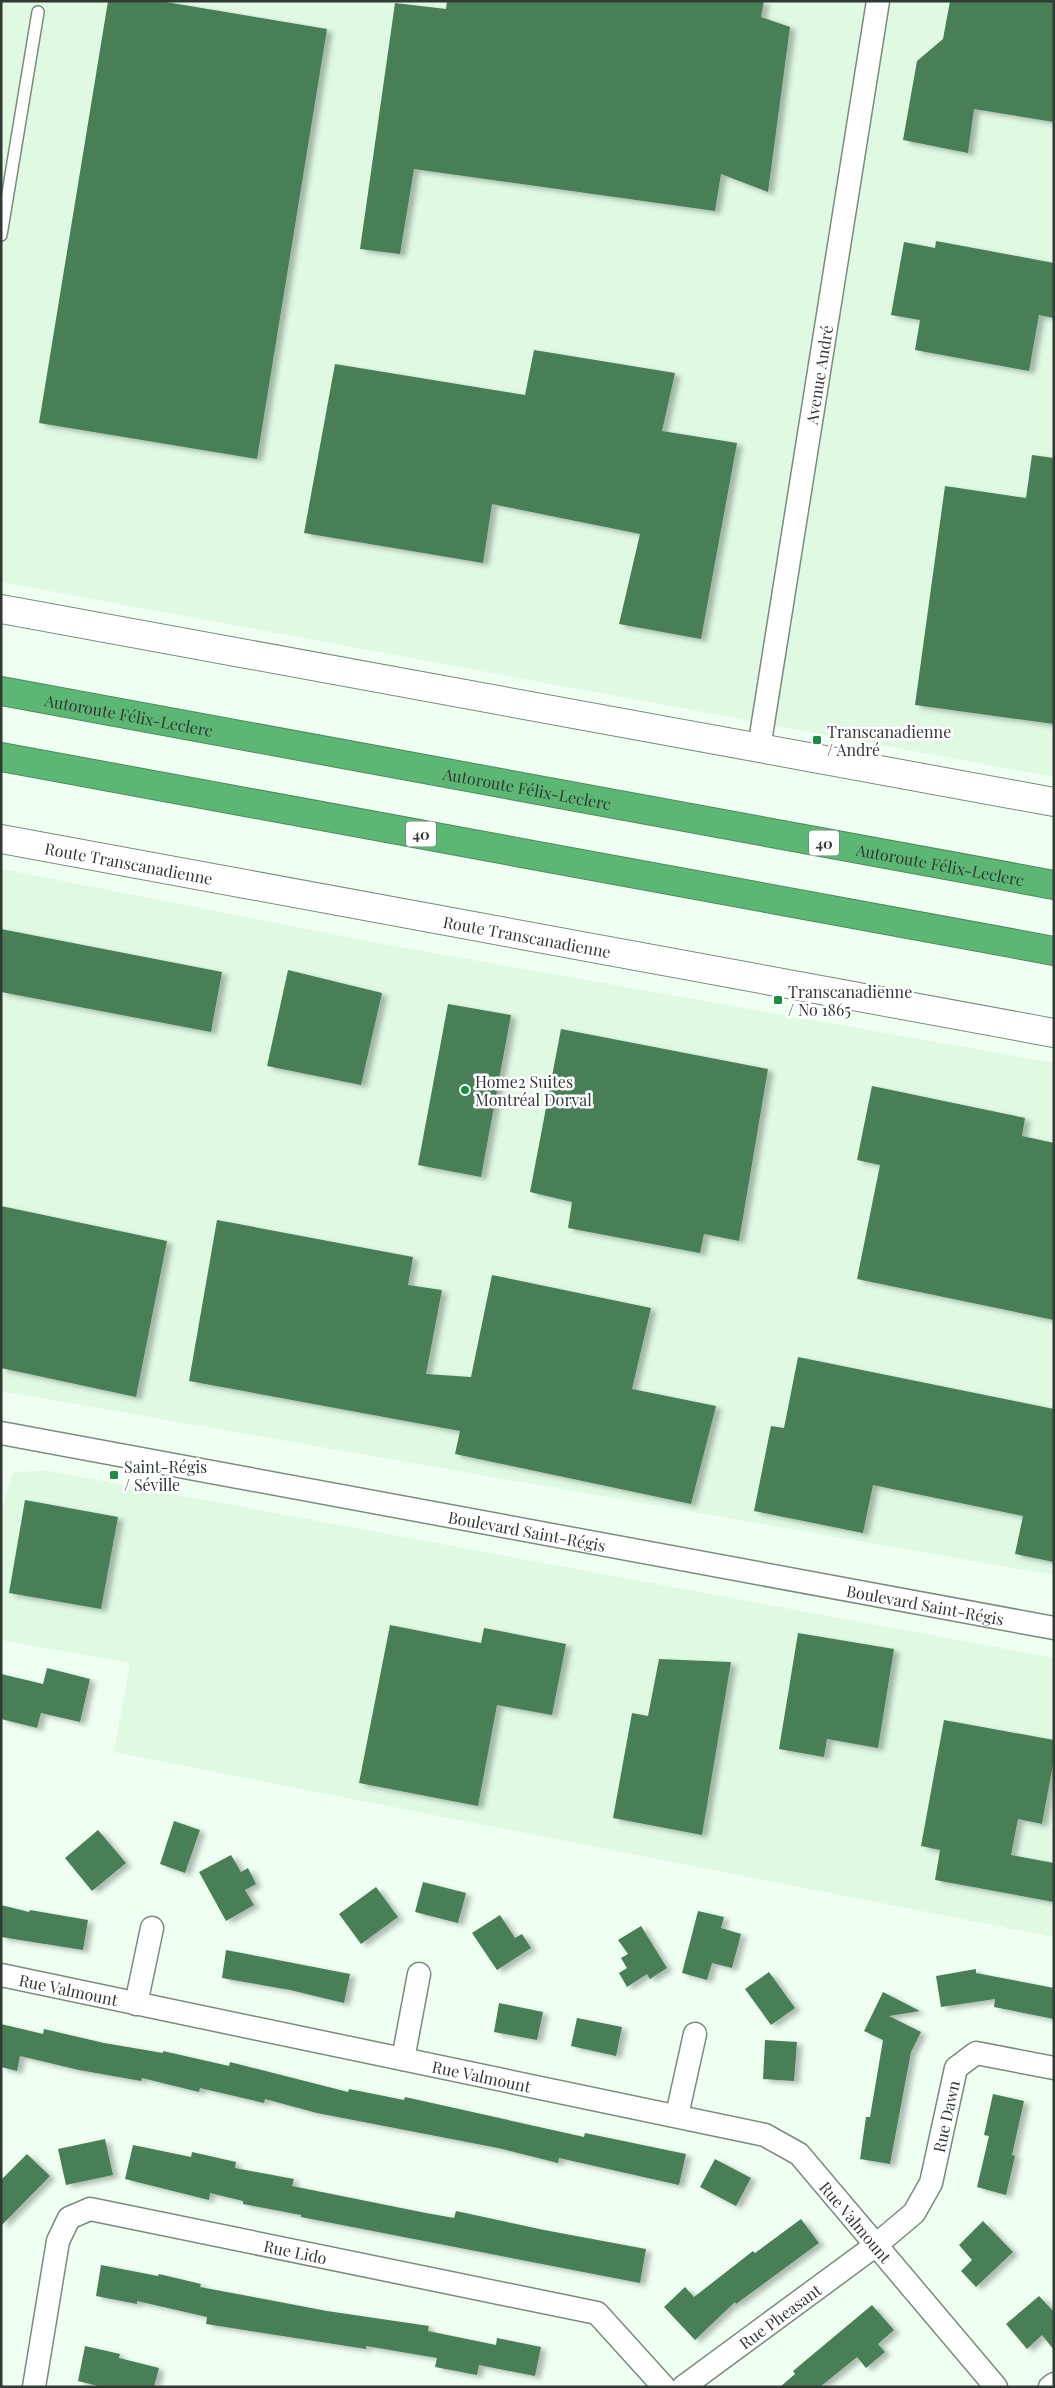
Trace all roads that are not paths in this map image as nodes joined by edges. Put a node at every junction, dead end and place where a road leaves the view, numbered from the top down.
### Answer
1 (878, 1) edge
2 (38, 12) dead end
3 (1, 235) edge
4 (1, 609) edge
5 (1, 692) edge
6 (759, 748) junction
7 (1, 757) edge
8 (1054, 802) edge
9 (1, 839) edge
10 (1054, 885) edge
11 (952, 932) junction
12 (1054, 950) edge
13 (1054, 959) edge
14 (1054, 1032) edge
15 (1, 1433) edge
16 (1054, 1628) edge
17 (152, 1928) dead end
18 (419, 1974) dead end
19 (1, 1975) edge
20 (136, 2004) junction
21 (695, 2034) dead end
22 (403, 2059) junction
23 (1054, 2068) edge
24 (677, 2115) junction
25 (876, 2245) junction
26 (1054, 2384) edge
27 (34, 2387) edge
28 (664, 2387) edge
29 (683, 2387) edge
30 (996, 2387) edge
31 (1050, 2387) edge

1 - 6 street, Avenue André
2 - 3 lane
4 - 6 main road
5 - 10 highway, Autoroute Félix-Leclerc / 40
6 - 8 main road
7 - 11 highway, 40
9 - 14 main road, Route Transcanadienne
11 - 12 highway, 40
11 - 13 highway
15 - 16 street, Boulevard Saint-Régis
17 - 20 street, Rue Valmount
18 - 22 street
19 - 20 street, Rue Valmount
20 - 22 street, Rue Valmount
21 - 24 street
22 - 24 street, Rue Valmount
23 - 25 street, Rue Dawn
24 - 25 street, Rue Valmount
25 - 29 street, Rue Pheasant
25 - 30 street, Rue Valmount
26 - 31 street
27 - 28 street, Rue Lido

